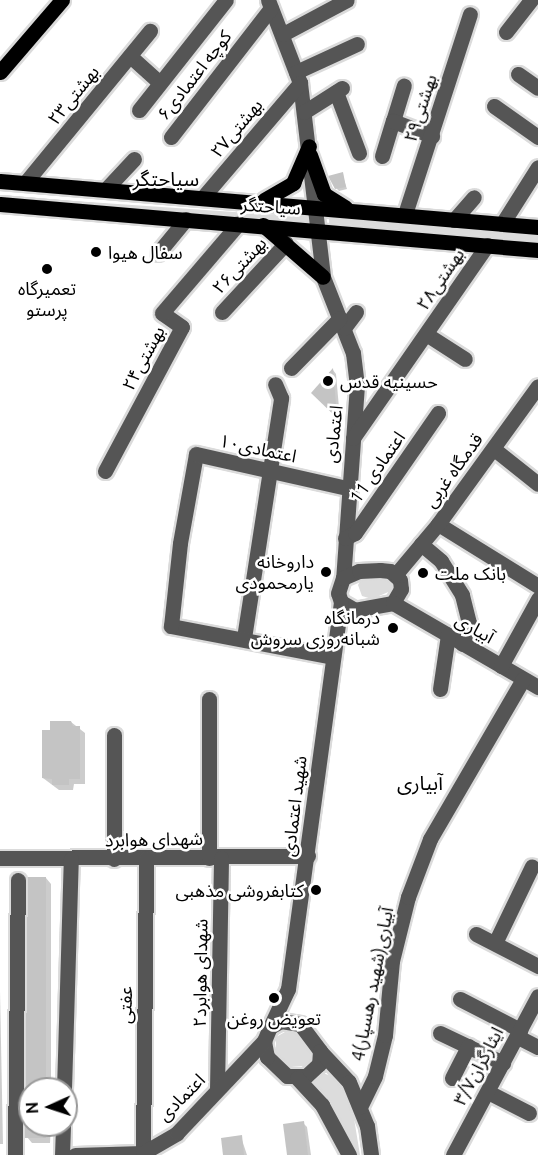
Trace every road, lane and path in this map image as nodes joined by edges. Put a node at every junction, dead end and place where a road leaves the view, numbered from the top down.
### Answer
1 (62, 0) edge
2 (226, 0) edge
3 (347, 0) edge
4 (531, 0) edge
5 (269, 4) edge
6 (470, 14) dead end
7 (150, 31) dead end
8 (506, 32) dead end
9 (283, 34) junction
10 (357, 44) dead end
11 (130, 56) junction
12 (0, 72) edge
13 (518, 74) dead end
14 (298, 77) junction
15 (160, 83) junction
16 (404, 86) dead end
17 (538, 88) edge
18 (494, 106) dead end
19 (139, 110) dead end
20 (304, 112) junction
21 (393, 121) junction
22 (432, 136) junction
23 (171, 137) dead end
24 (538, 137) edge
25 (310, 150) junction
26 (359, 153) dead end
27 (382, 156) dead end
28 (134, 159) dead end
29 (538, 167) edge
30 (0, 182) edge
31 (25, 183) junction
32 (106, 189) junction
33 (203, 197) junction
34 (474, 197) dead end
35 (261, 201) junction
36 (0, 204) edge
37 (317, 206) junction
38 (350, 209) junction
39 (405, 214) junction
40 (186, 219) junction
41 (454, 220) junction
42 (239, 223) junction
43 (502, 224) junction
44 (263, 225) junction
45 (538, 227) edge
46 (319, 228) junction
47 (286, 243) junction
48 (487, 245) junction
49 (538, 250) edge
50 (158, 253) dead end
51 (323, 277) junction
52 (222, 312) dead end
53 (356, 312) dead end
54 (441, 313) junction
55 (342, 323) junction
56 (426, 334) junction
57 (410, 346) dead end
58 (465, 359) dead end
59 (291, 368) dead end
60 (275, 384) dead end
61 (538, 386) edge
62 (438, 413) dead end
63 (351, 441) junction
64 (494, 449) junction
65 (268, 469) junction
66 (105, 471) dead end
67 (538, 484) edge
68 (347, 488) junction
69 (438, 524) junction
70 (353, 539) junction
71 (421, 544) junction
72 (396, 574) junction
73 (343, 578) junction
74 (538, 586) edge
75 (538, 599) edge
76 (341, 602) junction
77 (393, 603) junction
78 (356, 610) junction
79 (337, 628) junction
80 (448, 635) junction
81 (244, 638) junction
82 (462, 644) junction
83 (333, 657) junction
84 (501, 666) junction
85 (524, 679) junction
86 (538, 687) edge
87 (440, 689) dead end
88 (209, 699) dead end
89 (114, 735) dead end
90 (308, 856) junction
91 (0, 858) edge
92 (146, 858) junction
93 (215, 858) junction
94 (70, 859) junction
95 (114, 859) junction
96 (532, 866) dead end
97 (18, 880) dead end
98 (476, 934) dead end
99 (495, 943) junction
100 (538, 966) edge
101 (288, 989) junction
102 (538, 996) edge
103 (460, 999) dead end
104 (300, 1024) junction
105 (440, 1033) dead end
106 (267, 1034) junction
107 (519, 1034) junction
108 (468, 1046) junction
109 (538, 1047) edge
110 (320, 1051) junction
111 (503, 1063) junction
112 (64, 1077) edge
113 (297, 1078) junction
114 (452, 1078) dead end
115 (218, 1089) junction
116 (488, 1092) junction
117 (360, 1107) junction
118 (529, 1113) dead end
119 (63, 1137) edge
120 (143, 1153) junction
121 (10, 1154) edge
122 (62, 1155) edge
123 (75, 1155) edge
124 (349, 1155) edge
125 (371, 1155) edge
126 (453, 1155) edge

1 - 12 main road
2 - 15 street
3 - 9 street
4 - 8 street
5 - 9 street
5 - 23 street, کوچه اعتمادی۶
6 - 22 street, ۲۹بهشتی
7 - 11 street, ۲۳بهشتی
9 - 14 street
10 - 14 street
11 - 15 street
11 - 31 street, ۲۳بهشتی
13 - 17 street
14 - 20 street
14 - 33 street, ۲۷بهشتی
15 - 19 street
16 - 21 street
18 - 24 street
20 - 25 street
20 - 26 street
21 - 22 street
21 - 27 street
22 - 39 street, ۲۹بهشتی
25 - 35 main road
25 - 37 street
25 - 38 main road
28 - 32 street
29 - 43 street
30 - 31 main road, سیاحتگر
31 - 32 main road, سیاحتگر
32 - 33 main road, سیاحتگر
33 - 35 main road, سیاحتگر
34 - 41 street
35 - 37 main road, سیاحتگر
36 - 40 main road, سیاحتگر
37 - 38 main road, سیاحتگر
37 - 46 street, اعتمادی
38 - 39 main road
39 - 41 main road
40 - 42 main road, سیاحتگر
40 - 50 street
41 - 43 main road
42 - 44 main road, سیاحتگر
42 - 66 street, ۲۴بهشتی
43 - 45 main road
44 - 46 main road, سیاحتگر
44 - 47 main road
46 - 48 main road, سیاحتگر
46 - 51 street, اعتمادی
47 - 51 main road
47 - 52 street, ۲۶بهشتی
48 - 49 main road, سیاحتگر
48 - 54 street, ۲۸بهشتی
51 - 55 street, اعتمادی
53 - 55 street
54 - 56 street, ۲۸بهشتی
54 - 57 street
55 - 59 street
55 - 63 street, اعتمادی
56 - 58 street
56 - 63 street, ۲۸بهشتی
60 - 65 street
61 - 64 street, قدمگاه غربی
62 - 70 street, 11 اعتمادی
63 - 68 street, اعتمادی
64 - 67 street
64 - 69 street, قدمگاه غربی
65 - 68 street, اعتمادی۱۰
65 - 81 street
65 - 81 street, اعتمادی۱۰
68 - 70 street, اعتمادی
69 - 71 street, قدمگاه غربی
69 - 74 street
70 - 73 street, اعتمادی
71 - 72 street, قدمگاه غربی
71 - 82 street
72 - 73 street
72 - 77 street
73 - 76 street, اعتمادی
75 - 84 street
76 - 78 street
76 - 79 street, شهید اعتمادی
77 - 78 street
77 - 80 street, آبیاری
78 - 79 street
79 - 83 street, شهید اعتمادی
80 - 82 street, آبیاری
80 - 87 street
81 - 83 street
82 - 84 street, آبیاری
83 - 90 street, شهید اعتمادی
84 - 85 street, آبیاری
85 - 86 street, آبیاری
85 - 117 street, 4آبیاری(شهید رهسپار)
88 - 93 street, شهدای هوابرد۲
89 - 95 street
90 - 93 street, شهدای هوابرد
90 - 101 street, شهید اعتمادی
91 - 94 street, شهدای هوابرد
92 - 93 street, شهدای هوابرد
92 - 95 street, شهدای هوابرد
92 - 120 street, عفتی
93 - 115 street, شهدای هوابرد۲
94 - 95 street, شهدای هوابرد
94 - 112 street
96 - 99 street
97 - 121 street
98 - 99 street
99 - 100 street
101 - 104 street
101 - 106 street, اعتمادی
102 - 107 street, ایثارگران۳/۷
103 - 107 street
104 - 106 street
104 - 110 street
105 - 108 street
106 - 113 street
106 - 115 street, اعتمادی
107 - 109 street
107 - 111 street, ایثارگران۳/۷
108 - 111 street
108 - 114 street
110 - 113 street
110 - 117 street
111 - 116 street, ایثارگران۳/۷
113 - 124 street
115 - 120 street, اعتمادی
116 - 118 street
116 - 126 street, ایثارگران۳/۷
117 - 125 street
119 - 122 street
120 - 123 street, اعتمادی

